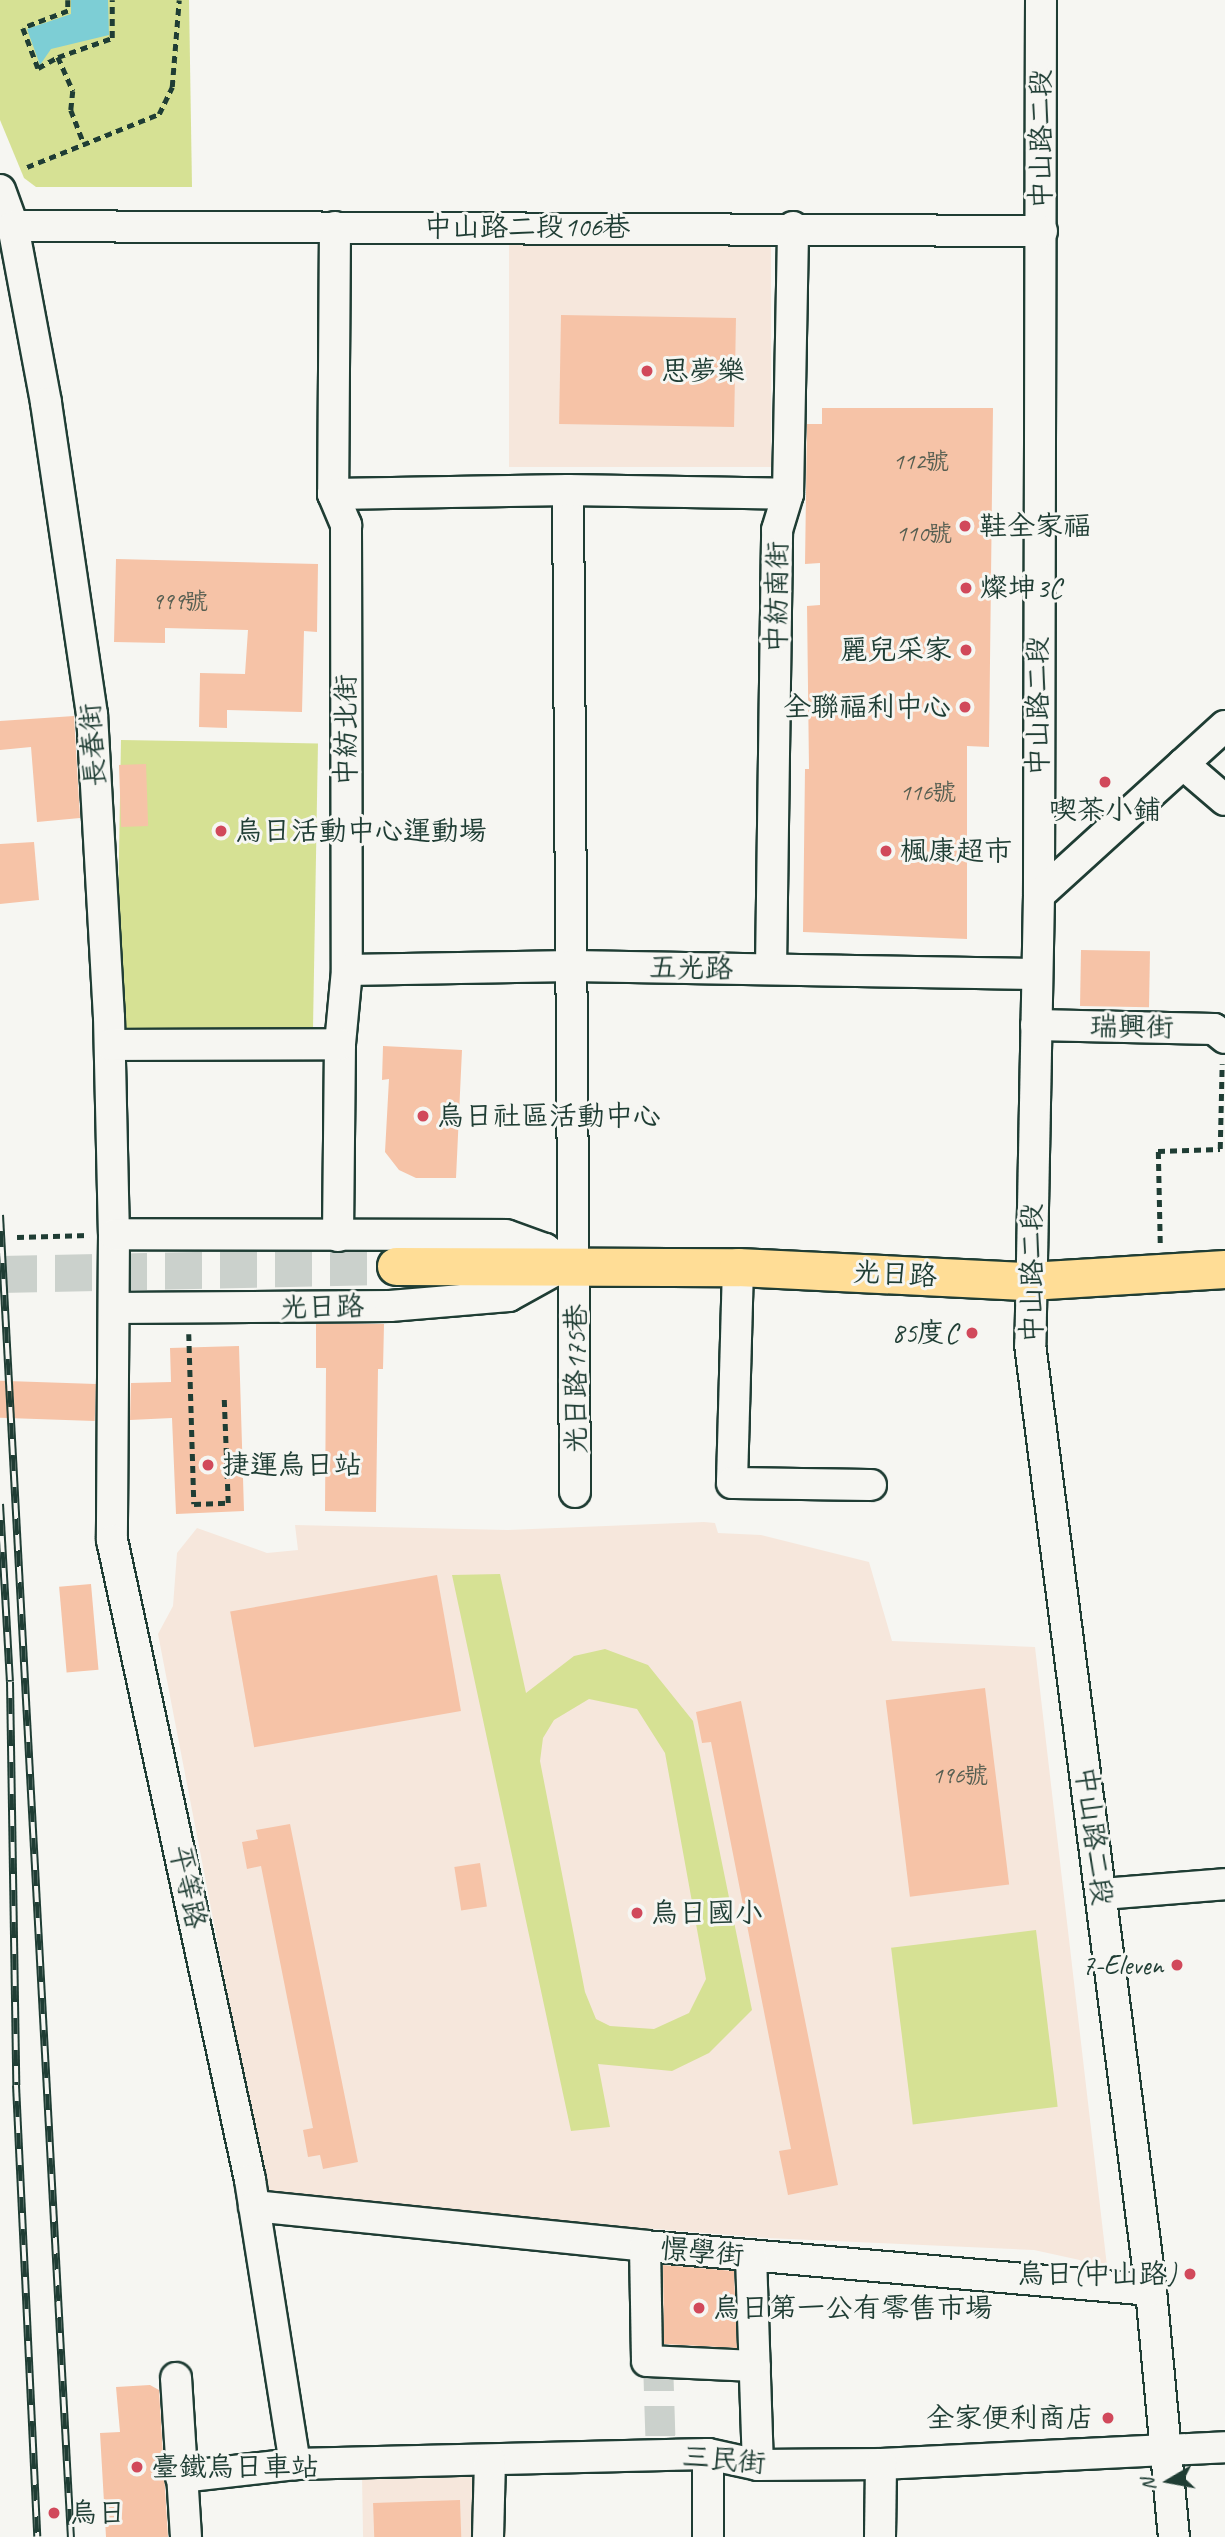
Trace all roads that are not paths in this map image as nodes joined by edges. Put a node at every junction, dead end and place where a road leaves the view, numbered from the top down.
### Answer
1 (1041, 0) edge
2 (0, 190) edge
3 (12, 226) junction
4 (335, 226) junction
5 (793, 227) junction
6 (1042, 231) junction
7 (568, 490) junction
8 (333, 494) junction
9 (788, 494) junction
10 (1225, 726) edge
11 (1183, 764) junction
12 (1225, 800) edge
13 (1039, 895) junction
14 (572, 967) junction
15 (771, 969) junction
16 (347, 970) junction
17 (1035, 974) junction
18 (1036, 1025) junction
19 (1224, 1038) edge
20 (340, 1044) junction
21 (110, 1045) junction
22 (114, 1234) junction
23 (338, 1236) junction
24 (571, 1265) junction
25 (396, 1266) tunnel mouth
26 (738, 1267) junction
27 (1225, 1269) edge
28 (1028, 1280) junction
29 (114, 1308) junction
30 (871, 1485) dead end
31 (575, 1492) dead end
32 (1225, 1884) edge
33 (1102, 1894) junction
34 (254, 2206) junction
35 (645, 2246) junction
36 (751, 2256) junction
37 (1151, 2290) junction
38 (755, 2366) junction
39 (176, 2378) dead end
40 (1225, 2447) edge
41 (1164, 2450) junction
42 (708, 2454) junction
43 (490, 2461) junction
44 (881, 2463) junction
45 (295, 2465) junction
46 (758, 2465) junction
47 (181, 2477) junction
48 (186, 2537) edge
49 (488, 2537) edge
50 (708, 2537) edge
51 (880, 2537) edge
52 (1174, 2537) edge

1 - 6 street, 中山路二段
2 - 3 street, 長春街
3 - 4 street, 中山路二段106巷
3 - 21 street, 長春街
4 - 5 street, 中山路二段106巷
4 - 8 street, 中紡北街
5 - 6 street, 中山路二段106巷
5 - 9 street, 中紡南街
6 - 13 street, 中山路二段
7 - 8 street
7 - 9 street
7 - 14 street, 光日路175巷
8 - 16 street, 中紡北街
9 - 15 street, 中紡南街
10 - 11 street
11 - 12 street
11 - 13 street
13 - 17 street, 中山路二段
14 - 15 street, 五光路
14 - 16 street, 五光路
14 - 24 street, 光日路175巷
15 - 17 street, 五光路
16 - 20 street, 中紡北街
17 - 18 street, 中山路二段
18 - 19 street, 瑞興街
18 - 28 street, 中山路二段
20 - 21 street
20 - 23 street, 中紡北街
21 - 22 street, 長春街
22 - 23 street
22 - 29 street, 長春街
23 - 24 street
24 - 25 main road, 光日路
24 - 26 main road, 光日路
24 - 29 street, 光日路
24 - 31 street, 光日路175巷
26 - 28 main road, 光日路
26 - 30 street
27 - 28 main road, 光日路
28 - 33 street, 中山路二段
29 - 34 street, 平等路
32 - 33 street
33 - 37 street, 中山路二段
34 - 35 street, 憬學街
34 - 45 street, 平等路
35 - 36 street, 憬學街
35 - 38 street
36 - 37 street, 憬學街
36 - 38 street
37 - 41 street, 中山路二段
38 - 46 street
39 - 47 street
40 - 41 street, 三民街
41 - 44 street, 三民街
41 - 52 street, 中山路二段
42 - 43 street, 三民街
42 - 46 street, 三民街
42 - 50 street
43 - 45 street, 三民街
43 - 49 street
44 - 46 street, 三民街
44 - 51 street
45 - 47 street, 三民街
47 - 48 street

